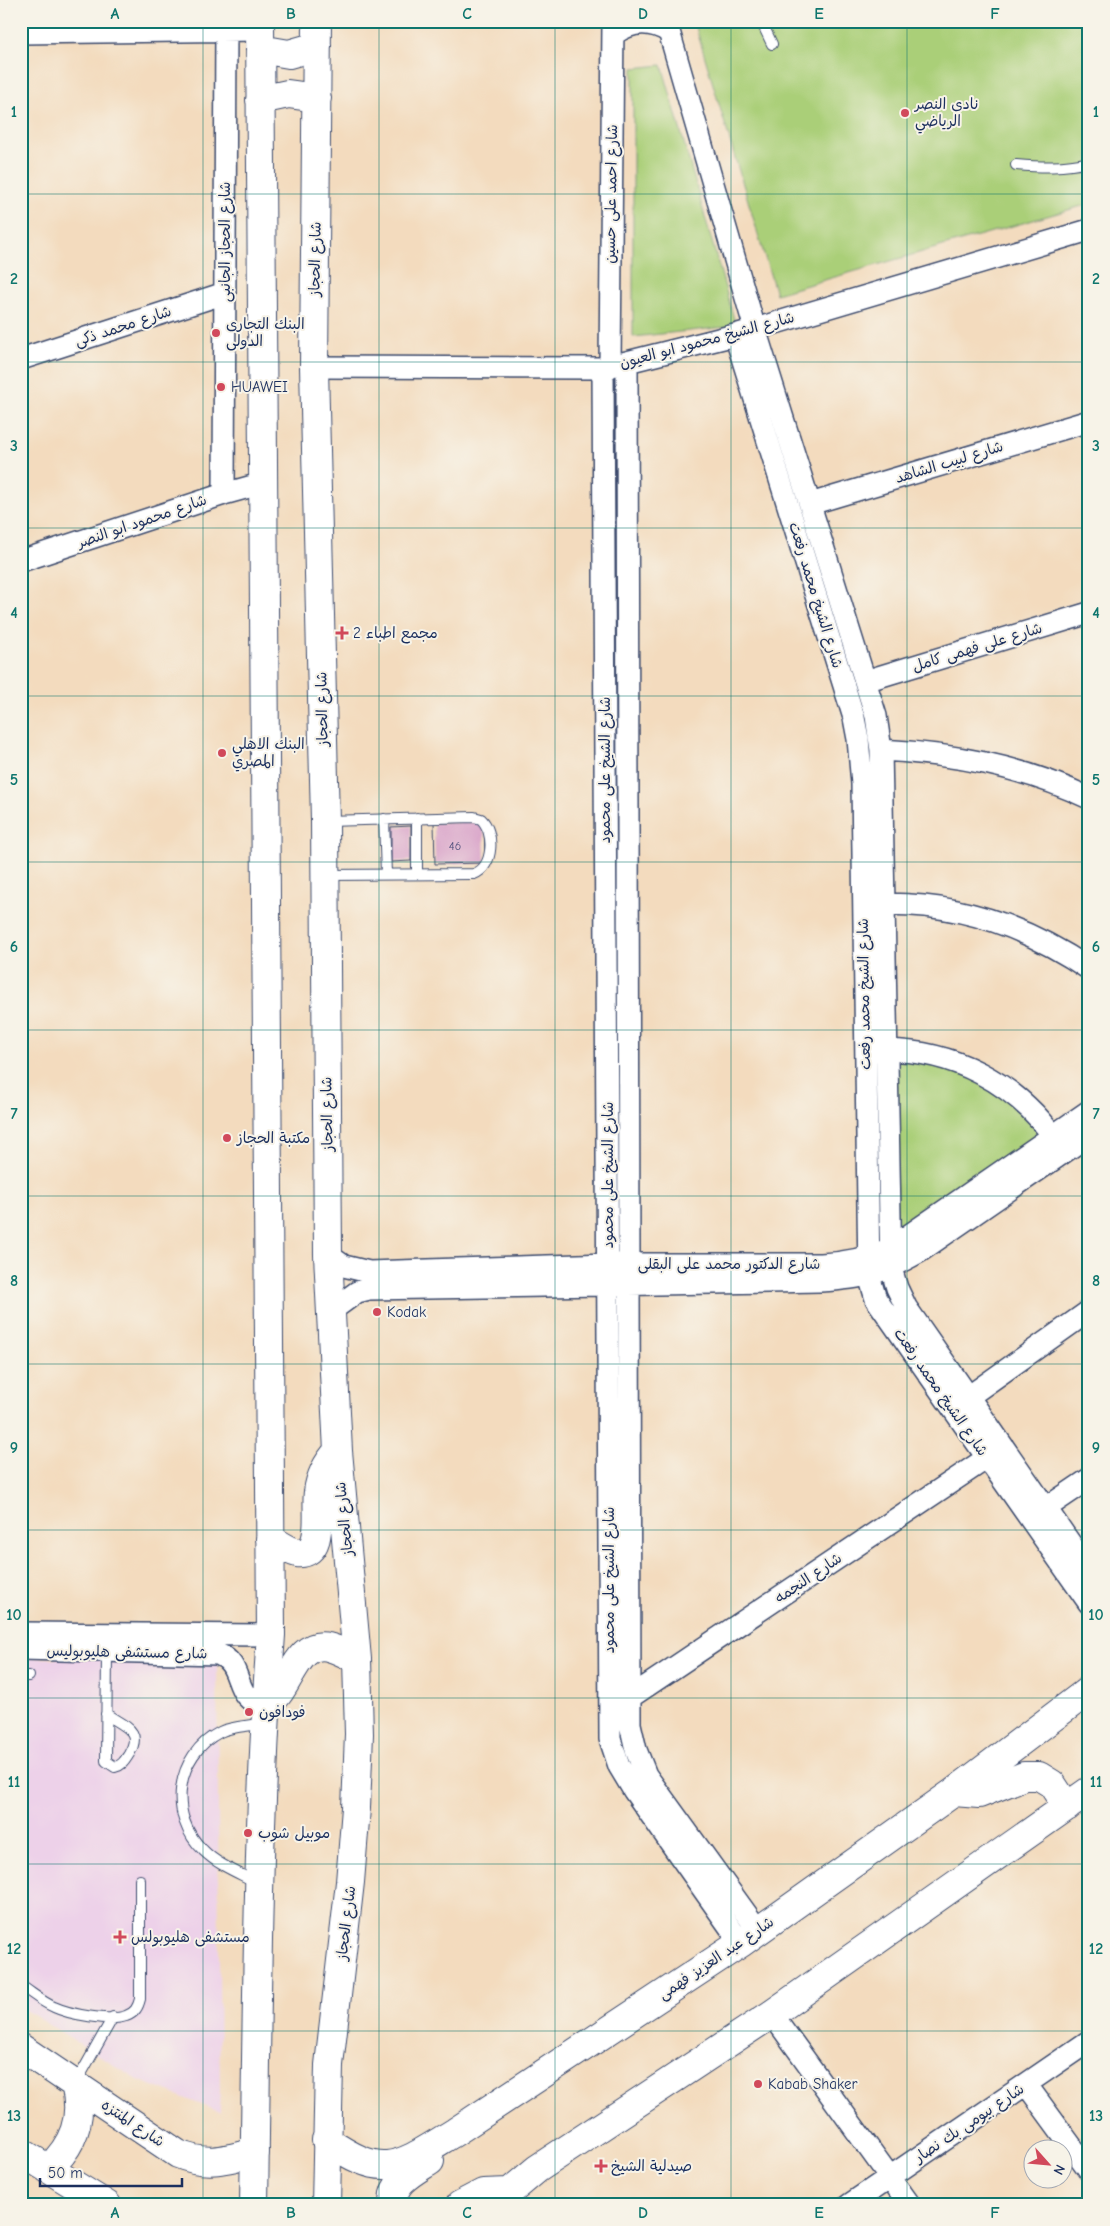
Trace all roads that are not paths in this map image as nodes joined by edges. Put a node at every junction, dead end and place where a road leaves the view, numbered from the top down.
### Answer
1 (761, 21) edge
2 (226, 26) edge
3 (668, 27) edge
4 (613, 28) edge
5 (21, 33) edge
6 (260, 33) edge
7 (317, 34) edge
8 (772, 44) dead end
9 (316, 98) junction
10 (260, 100) junction
11 (1089, 162) edge
12 (1016, 165) dead end
13 (1089, 230) edge
14 (225, 294) junction
15 (755, 329) junction
16 (735, 335) junction
17 (21, 359) edge
18 (613, 366) junction
19 (314, 367) junction
20 (1089, 421) edge
21 (263, 483) junction
22 (224, 494) junction
23 (810, 504) junction
24 (21, 562) edge
25 (1089, 613) edge
26 (865, 681) junction
27 (881, 750) junction
28 (1089, 798) edge
29 (417, 818) junction
30 (384, 819) junction
31 (325, 821) junction
32 (386, 874) junction
33 (417, 874) junction
34 (324, 875) junction
35 (873, 905) junction
36 (1089, 969) edge
37 (876, 1051) junction
38 (1089, 1111) edge
39 (1089, 1135) edge
40 (1059, 1144) junction
41 (328, 1255) junction
42 (890, 1258) junction
43 (868, 1267) junction
44 (619, 1274) junction
45 (331, 1311) junction
46 (1089, 1311) edge
47 (968, 1396) junction
48 (338, 1451) junction
49 (987, 1458) junction
50 (1089, 1479) edge
51 (1046, 1508) junction
52 (270, 1539) junction
53 (1089, 1570) edge
54 (1089, 1604) edge
55 (21, 1633) edge
56 (271, 1635) junction
57 (21, 1650) edge
58 (107, 1652) junction
59 (356, 1659) junction
60 (1089, 1690) edge
61 (629, 1698) junction
62 (106, 1714) junction
63 (265, 1714) junction
64 (954, 1792) junction
65 (1078, 1799) edge
66 (140, 1880) dead end
67 (259, 1884) junction
68 (750, 1936) junction
69 (21, 1986) edge
70 (772, 2014) junction
71 (113, 2017) junction
72 (1089, 2041) edge
73 (21, 2048) edge
74 (75, 2084) junction
75 (1026, 2084) junction
76 (455, 2132) junction
77 (326, 2140) junction
78 (21, 2152) edge
79 (255, 2152) junction
80 (48, 2169) junction
81 (1089, 2170) edge
82 (890, 2177) junction
83 (502, 2198) edge
84 (107, 2205) edge
85 (254, 2205) edge
86 (326, 2205) edge
87 (394, 2205) edge
88 (460, 2205) edge
89 (849, 2205) edge
90 (910, 2205) edge

1 - 8 lane
2 - 5 street
2 - 6 street
2 - 14 street, شارع الحجاز الجانبى
3 - 4 street
3 - 15 street
4 - 18 street, شارع احمد على حسين
6 - 7 main road
6 - 10 main road
7 - 9 main road, شارع الحجاز
9 - 10 main road
9 - 19 main road, شارع الحجاز
10 - 21 main road
11 - 12 lane
13 - 15 street, شارع الشيخ محمود ابو العيون
14 - 17 street, شارع محمد ذكى
14 - 22 street, شارع الحجاز الجانبى
15 - 16 street, شارع الشيخ محمود ابو العيون
15 - 23 street, شارع الشيخ محمد رفعت
16 - 18 street, شارع الشيخ محمود ابو العيون
16 - 35 street, شارع الشيخ محمد رفعت
18 - 19 street, شارع الشيخ محمود ابو العيون
18 - 44 street, شارع الشيخ على محمود
19 - 31 main road, شارع الحجاز
20 - 23 street, شارع لبيب الشاهد
21 - 22 street, شارع محمود ابو النصر
21 - 52 main road
22 - 24 street, شارع محمود ابو النصر
23 - 26 street, شارع الشيخ محمد رفعت
25 - 26 street, شارع على فهمى كامل
26 - 27 street, شارع الشيخ محمد رفعت
27 - 28 street
27 - 35 street, شارع الشيخ محمد رفعت
29 - 30 lane
29 - 33 lane
29 - 33 lane
30 - 31 lane
30 - 32 lane
31 - 34 main road, شارع الحجاز
32 - 33 lane
32 - 34 lane
34 - 41 main road, شارع الحجاز
35 - 36 street
35 - 37 street, شارع الشيخ محمد رفعت
37 - 40 street
37 - 42 street, شارع الشيخ محمد رفعت
37 - 43 street, شارع الشيخ محمد رفعت
38 - 40 street, شارع الدكتور محمد على البقلى
39 - 40 street, شارع الدكتور محمد على البقلى
40 - 42 street, شارع الدكتور محمد على البقلى
41 - 44 street, شارع الدكتور محمد على البقلى
41 - 45 main road, شارع الحجاز
42 - 43 street, شارع الدكتور محمد على البقلى
42 - 47 street, شارع الشيخ محمد رفعت
43 - 44 street, شارع الدكتور محمد على البقلى
43 - 49 street, شارع الشيخ محمد رفعت
44 - 45 street, شارع الدكتور محمد على البقلى
44 - 61 street, شارع الشيخ على محمود
44 - 68 street, شارع الشيخ على محمود
45 - 48 main road, شارع الحجاز
46 - 47 street
47 - 51 street, شارع الشيخ محمد رفعت
48 - 52 main road
48 - 59 main road, شارع الحجاز
49 - 54 street, شارع الشيخ محمد رفعت
49 - 61 street, شارع النجمه
50 - 51 street
51 - 53 street, شارع الشيخ محمد رفعت
52 - 56 main road
55 - 56 street, شارع مستشفى هليوبوليس
56 - 63 main road
57 - 58 street, شارع مستشفى هليوبوليس
58 - 62 lane
58 - 63 street, شارع مستشفى هليوبوليس
59 - 63 main road
59 - 77 main road, شارع الحجاز
60 - 64 main road, شارع عبد العزيز فهمى
61 - 68 street, شارع الشيخ على محمود
62 - 62 lane
63 - 67 main road
63 - 67 lane
64 - 65 main road
64 - 68 main road, شارع عبد العزيز فهمى
65 - 70 main road
66 - 71 lane
67 - 79 main road
68 - 76 main road, شارع عبد العزيز فهمى
69 - 71 lane
70 - 82 street
70 - 83 main road
71 - 74 lane
72 - 75 street, شارع بيومى بك نصار
73 - 74 main road, شارع المنتزه
74 - 79 main road, شارع المنتزه
74 - 80 main road
75 - 81 street
75 - 82 street, شارع بيومى بك نصار
76 - 77 main road, شارع عبد العزيز فهمى
76 - 87 main road
77 - 86 main road, شارع الحجاز
78 - 80 main road
79 - 85 main road
80 - 84 main road
82 - 89 street, شارع بيومى بك نصار
82 - 90 street
83 - 88 main road

